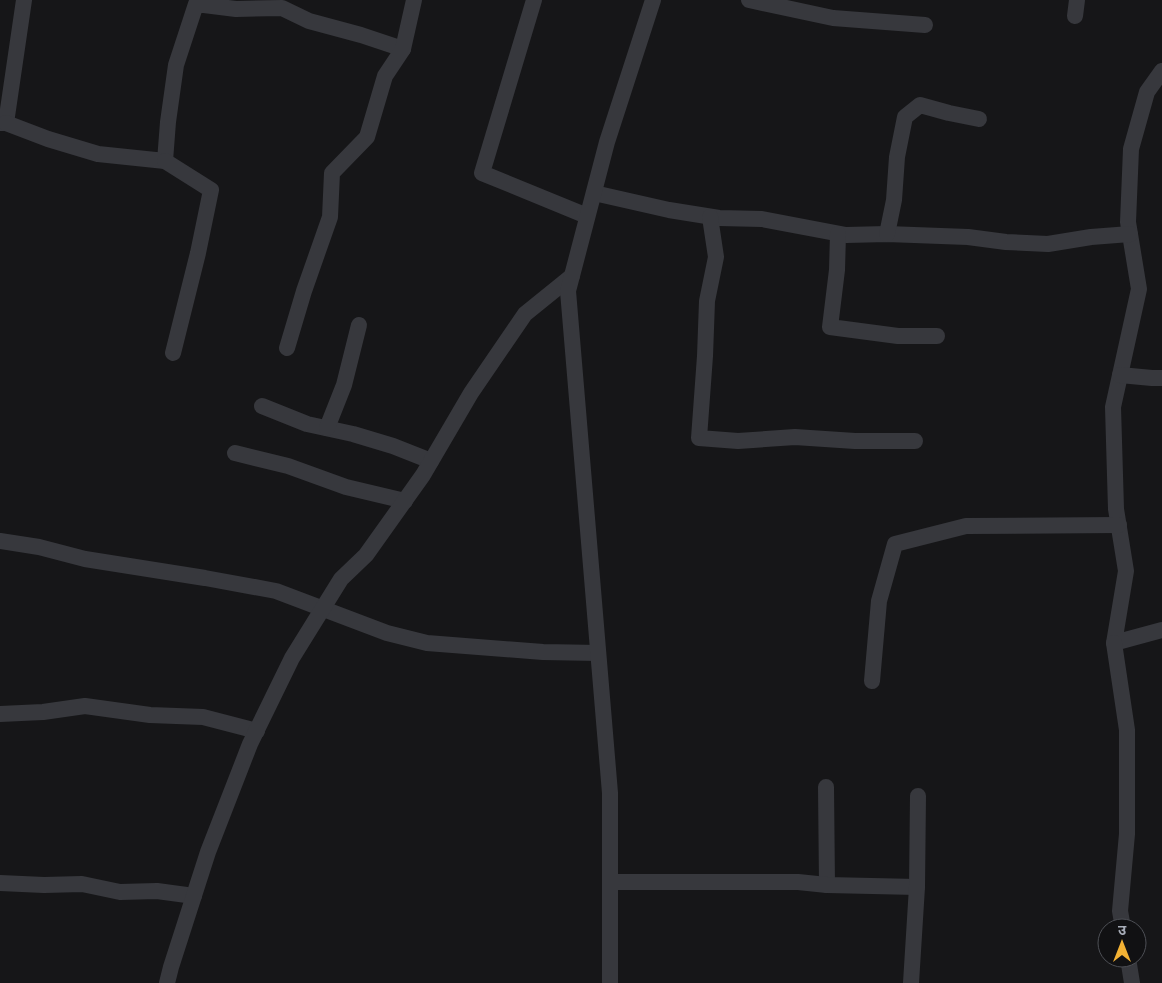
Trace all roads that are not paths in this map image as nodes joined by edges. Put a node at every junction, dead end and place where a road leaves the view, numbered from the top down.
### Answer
1 (24, 0) edge
2 (414, 0) edge
3 (534, 0) edge
4 (653, 0) edge
5 (749, 0) edge
6 (194, 2) edge
7 (282, 4) edge
8 (926, 25) dead end
9 (403, 49) junction
10 (1162, 71) edge
11 (979, 119) dead end
12 (3, 123) edge
13 (165, 161) junction
14 (594, 192) junction
15 (587, 216) junction
16 (710, 217) junction
17 (838, 234) junction
18 (887, 234) junction
19 (1130, 234) junction
20 (572, 276) junction
21 (359, 325) dead end
22 (937, 336) dead end
23 (286, 348) dead end
24 (173, 353) dead end
25 (1120, 375) junction
26 (1162, 378) edge
27 (262, 406) dead end
28 (327, 428) junction
29 (915, 441) dead end
30 (235, 453) dead end
31 (431, 461) junction
32 (404, 501) junction
33 (1119, 525) junction
34 (0, 541) edge
35 (322, 609) junction
36 (1162, 630) edge
37 (1114, 643) junction
38 (598, 653) junction
39 (872, 680) dead end
40 (0, 714) edge
41 (257, 732) junction
42 (826, 786) dead end
43 (918, 796) dead end
44 (610, 882) junction
45 (0, 883) edge
46 (827, 885) junction
47 (916, 887) junction
48 (194, 896) junction
49 (1121, 918) edge
50 (1130, 968) edge
51 (167, 983) edge
52 (610, 983) edge
53 (911, 983) edge
54 (1132, 983) edge

1 - 12 street
2 - 9 street
3 - 15 street
4 - 14 street
5 - 8 street
6 - 7 street
6 - 13 street
7 - 9 street
9 - 23 street
10 - 19 street
11 - 18 street
12 - 13 street
13 - 24 street
14 - 15 street
14 - 16 street
15 - 20 street
16 - 17 street
16 - 29 street
17 - 18 street
17 - 22 street
18 - 19 street
19 - 25 street
20 - 31 street
20 - 38 street
21 - 28 street
25 - 26 street
25 - 33 street
27 - 28 street
28 - 31 street
30 - 32 street
31 - 32 street
32 - 35 street
33 - 37 street
33 - 39 street
34 - 35 street
35 - 38 street
35 - 41 street
36 - 37 street
37 - 49 street
38 - 44 street
40 - 41 street
41 - 48 street
42 - 46 street
43 - 47 street
44 - 46 street
44 - 52 street
45 - 48 street
46 - 47 street
47 - 53 street
48 - 51 street
50 - 54 street

